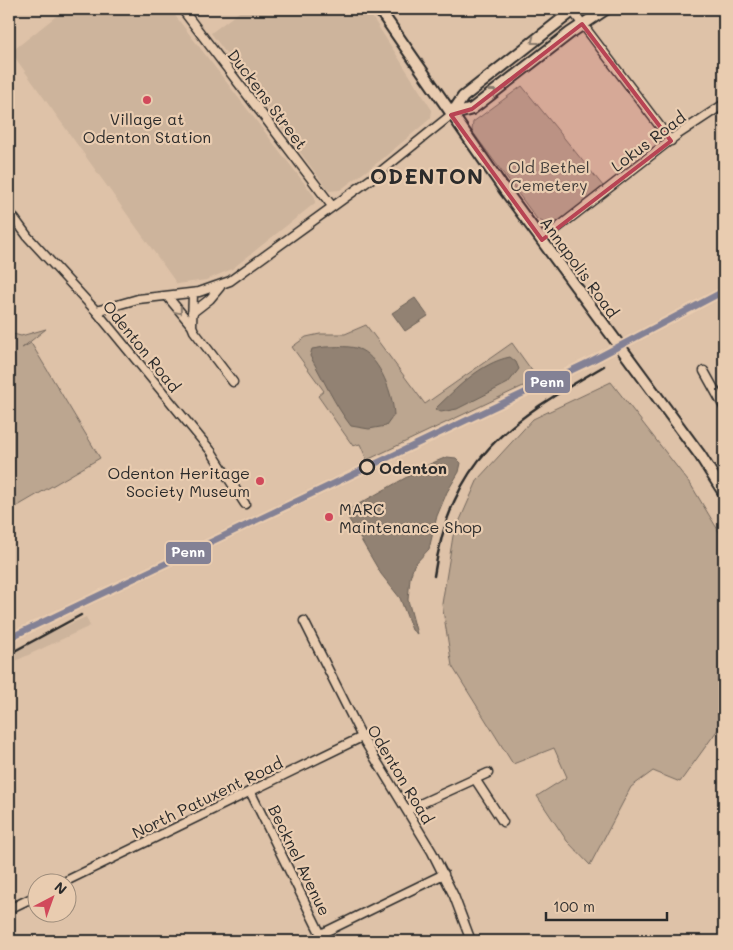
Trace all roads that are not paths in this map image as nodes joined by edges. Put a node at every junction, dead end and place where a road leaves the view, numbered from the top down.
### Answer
1 (182, 9) edge
2 (379, 9) edge
3 (573, 9) edge
4 (606, 9) edge
5 (582, 24) junction
6 (724, 104) edge
7 (451, 115) junction
8 (671, 141) junction
9 (332, 206) junction
10 (9, 212) edge
11 (542, 240) junction
12 (220, 286) junction
13 (193, 293) junction
14 (166, 296) junction
15 (96, 311) junction
16 (192, 313) junction
17 (192, 326) junction
18 (704, 371) dead end
19 (233, 382) dead end
20 (724, 407) edge
21 (724, 493) edge
22 (245, 504) dead end
23 (304, 621) dead end
24 (362, 737) junction
25 (488, 773) dead end
26 (476, 779) junction
27 (250, 792) junction
28 (406, 810) junction
29 (503, 822) dead end
30 (444, 874) junction
31 (78, 875) edge
32 (28, 900) edge
33 (9, 909) edge
34 (322, 938) edge
35 (471, 941) edge

1 - 9 street, Duckens Street
2 - 7 main road, Annapolis Road
3 - 5 street
3 -> 7 main road
4 - 5 main road
7 -> 5 main road
5 - 8 street
6 - 8 street, Lokus Road
7 - 9 street
7 - 11 main road, Annapolis Road
8 - 11 street, Lokus Road
9 - 12 street
10 - 15 street, Odenton Road
11 - 21 main road, Annapolis Road
12 - 13 street
12 - 16 street
13 - 14 street
13 - 16 street
14 - 15 street
14 -> 17 street
15 - 22 street, Odenton Road
16 - 17 street
17 - 19 street
18 - 20 street
23 - 24 street, Odenton Road
24 - 27 street, North Patuxent Road
24 - 28 street, Odenton Road
25 - 26 street
26 - 28 street
26 - 29 street
27 - 31 street, North Patuxent Road
27 - 34 street, Becknel Avenue
28 - 30 street, Odenton Road
30 - 34 street
30 - 35 street, Odenton Road
32 - 33 street

